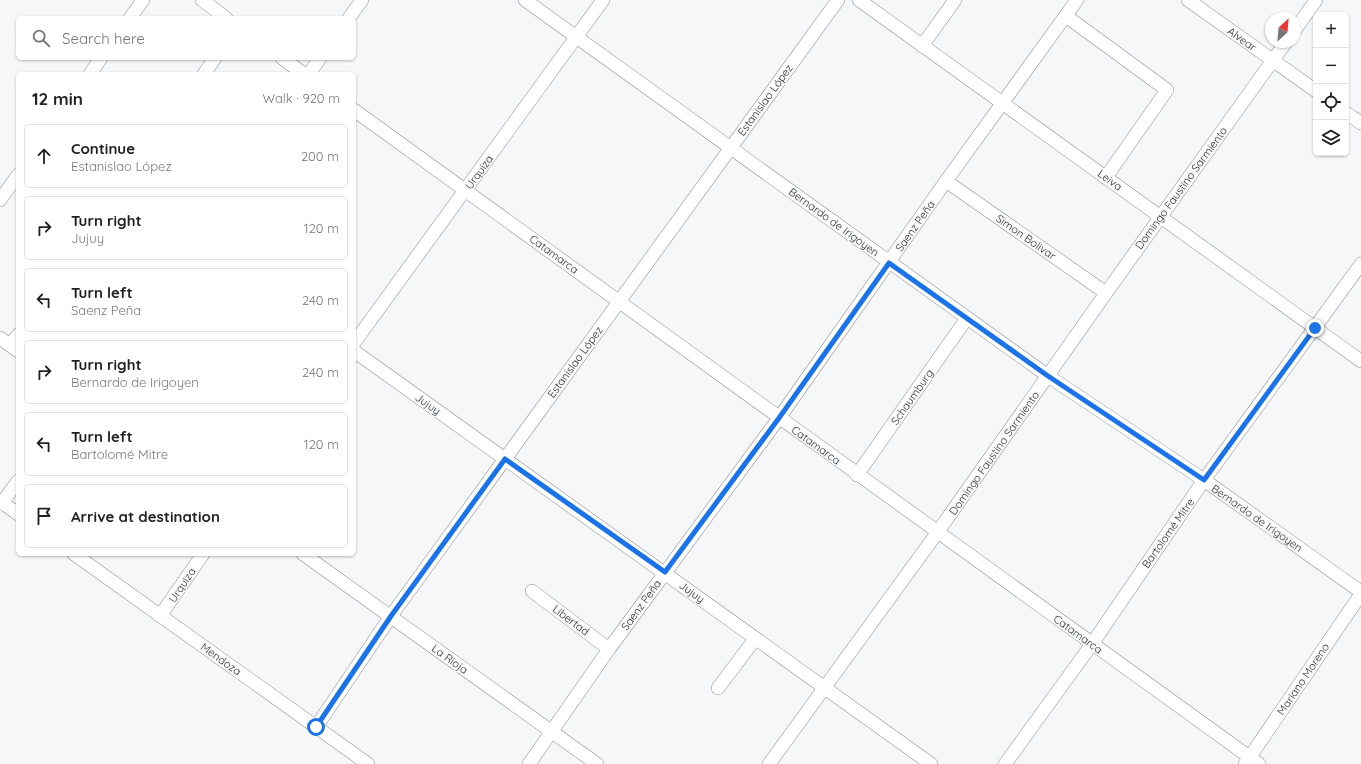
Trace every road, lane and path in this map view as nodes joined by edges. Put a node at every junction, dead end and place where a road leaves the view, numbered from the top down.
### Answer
1 (143, 0) edge
2 (202, 0) edge
3 (362, 0) edge
4 (525, 0) edge
5 (603, 0) edge
6 (838, 0) edge
7 (859, 0) edge
8 (955, 0) edge
9 (1077, 0) edge
10 (1188, 0) edge
11 (1316, 0) edge
12 (131, 16) edge
13 (223, 16) edge
14 (350, 16) edge
15 (1066, 16) junction
16 (1301, 21) edge
17 (577, 37) junction
18 (922, 46) junction
19 (1282, 48) edge
20 (100, 60) edge
21 (214, 60) edge
22 (285, 60) edge
23 (319, 60) edge
24 (1273, 61) junction
25 (91, 72) edge
26 (205, 72) edge
27 (301, 72) edge
28 (310, 72) edge
29 (1313, 90) edge
30 (1003, 105) junction
31 (356, 111) edge
32 (1349, 115) edge
33 (1361, 124) edge
34 (731, 147) junction
35 (16, 177) edge
36 (1106, 177) junction
37 (946, 181) junction
38 (466, 191) junction
39 (0, 200) edge
40 (1161, 216) junction
41 (889, 263) junction
42 (1361, 264) edge
43 (1106, 293) junction
44 (620, 302) junction
45 (967, 318) junction
46 (1315, 328) junction
47 (356, 340) edge
48 (356, 352) edge
49 (1361, 361) edge
50 (1048, 376) junction
51 (779, 418) junction
52 (505, 459) junction
53 (857, 475) junction
54 (1204, 480) junction
55 (16, 483) edge
56 (1, 502) edge
57 (16, 513) edge
58 (937, 533) junction
59 (77, 556) edge
60 (201, 556) edge
61 (306, 556) edge
62 (665, 572) junction
63 (532, 591) dead end
64 (1361, 593) edge
65 (160, 616) junction
66 (391, 616) junction
67 (755, 639) junction
68 (1092, 644) junction
69 (609, 648) junction
70 (718, 688) dead end
71 (825, 689) junction
72 (316, 727) junction
73 (551, 732) junction
74 (1251, 762) edge
75 (368, 764) edge
76 (529, 764) edge
77 (597, 764) edge
78 (769, 764) edge
79 (931, 764) edge
80 (1005, 764) edge

1 - 12 street
2 - 13 street
3 - 14 street
4 - 17 street, Bernardo de Irigoyen
5 - 17 street, Urquiza
6 - 34 street, Estanislao López
7 - 18 street, Leiva
8 - 18 street
9 - 15 street, Saenz Peña
10 - 24 street, Alvear
11 - 16 street
15 - 30 street, Saenz Peña
15 - 36 street
17 - 34 street, Bernardo de Irigoyen
17 - 38 street, Urquiza
18 - 30 street, Leiva
19 - 24 street, Domingo Faustino Sarmiento
20 - 25 street
21 - 26 street
22 - 27 street
23 - 28 street
24 - 29 street, Alvear
24 - 40 street, Domingo Faustino Sarmiento
30 - 36 street, Leiva
30 - 37 street, Saenz Peña
31 - 38 street, Catamarca
32 - 33 street
34 - 41 street, Bernardo de Irigoyen
34 - 44 street, Estanislao López
35 - 39 street
36 - 40 street, Leiva
37 - 41 street, Saenz Peña
37 - 43 street, Simon Bolivar
38 - 44 street, Catamarca
38 - 47 street, Urquiza
40 - 43 street, Domingo Faustino Sarmiento
40 - 46 street, Leiva
41 - 45 street, Bernardo de Irigoyen
41 - 51 street, Saenz Peña
42 - 46 street, Bartolomé Mitre
43 - 50 street, Domingo Faustino Sarmiento
44 - 51 street, Catamarca
44 - 52 street, Estanislao López
45 - 50 street, Bernardo de Irigoyen
45 - 53 street, Schaumburg
46 - 49 street, Leiva
46 - 54 street, Bartolomé Mitre
48 - 52 street, Jujuy
50 - 54 street, Bernardo de Irigoyen
50 - 58 street, Domingo Faustino Sarmiento
51 - 53 street, Catamarca
51 - 62 street, Saenz Peña
52 - 62 street, Jujuy
52 - 66 street, Estanislao López
53 - 58 street, Catamarca
54 - 64 street, Bernardo de Irigoyen
54 - 68 street, Bartolomé Mitre
55 - 56 street
56 - 57 street
58 - 68 street, Catamarca
58 - 71 street, Domingo Faustino Sarmiento
59 - 65 street, Mendoza
60 - 65 street, Urquiza
61 - 66 street, La Rioja
62 - 67 street, Jujuy
62 - 69 street, Saenz Peña
63 - 69 street, Libertad
64 - 74 street, Mariano Moreno
65 - 72 street, Mendoza
66 - 72 street, Estanislao López
66 - 73 street, La Rioja
67 - 70 street
67 - 71 street, Jujuy
68 - 74 street, Catamarca
68 - 80 street, Bartolomé Mitre
69 - 73 street, Saenz Peña
71 - 78 street, Domingo Faustino Sarmiento
71 - 79 street, Jujuy
72 - 75 street, Mendoza
73 - 76 street, Saenz Peña
73 - 77 street, La Rioja

